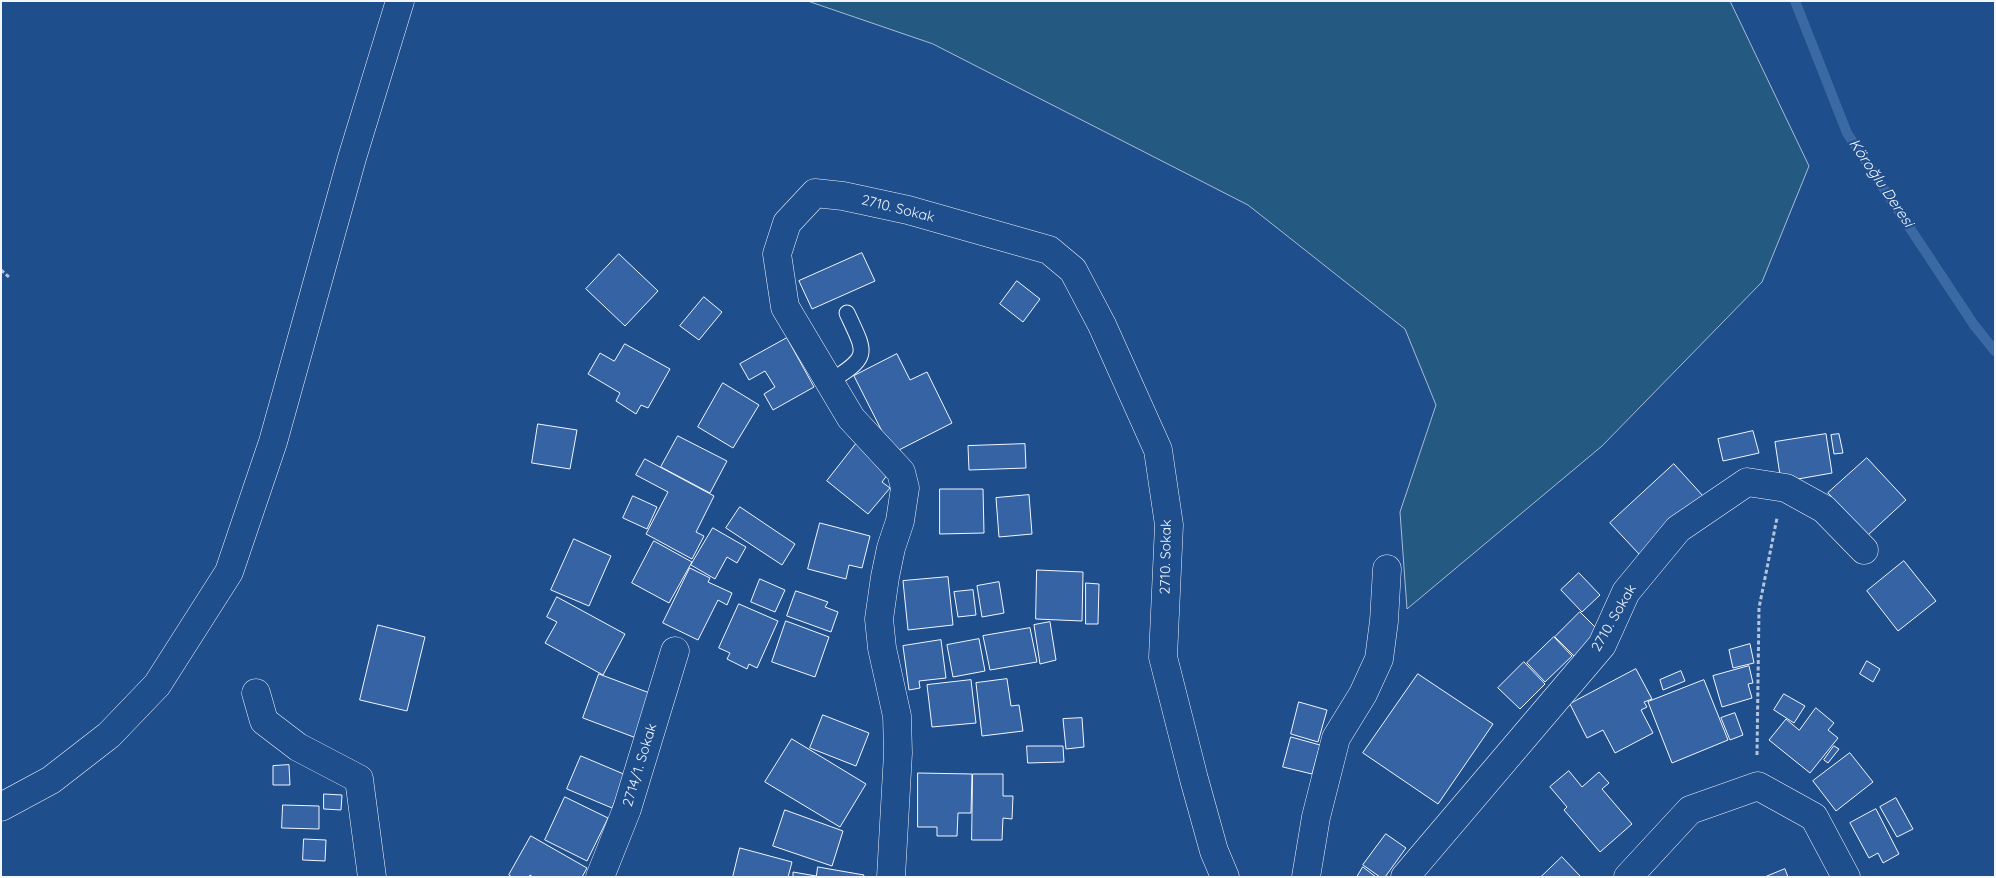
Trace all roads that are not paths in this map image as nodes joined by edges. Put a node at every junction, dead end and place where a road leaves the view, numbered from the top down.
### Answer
1 (400, 1) edge
2 (847, 313) dead end
3 (829, 382) junction
4 (1864, 550) dead end
5 (1387, 569) dead end
6 (675, 651) dead end
7 (256, 693) dead end
8 (1, 807) edge
9 (372, 877) edge
10 (600, 877) edge
11 (891, 877) edge
12 (1225, 877) edge
13 (1306, 877) edge
14 (1405, 877) edge
15 (1628, 877) edge
16 (1846, 877) edge

1 - 8 street
2 - 3 lane
3 - 11 street, 2710. Sokak
3 - 12 street, 2710. Sokak
4 - 14 street, 2710. Sokak
5 - 13 street
6 - 10 street, 2714/1. Sokak
7 - 9 street
15 - 16 street

